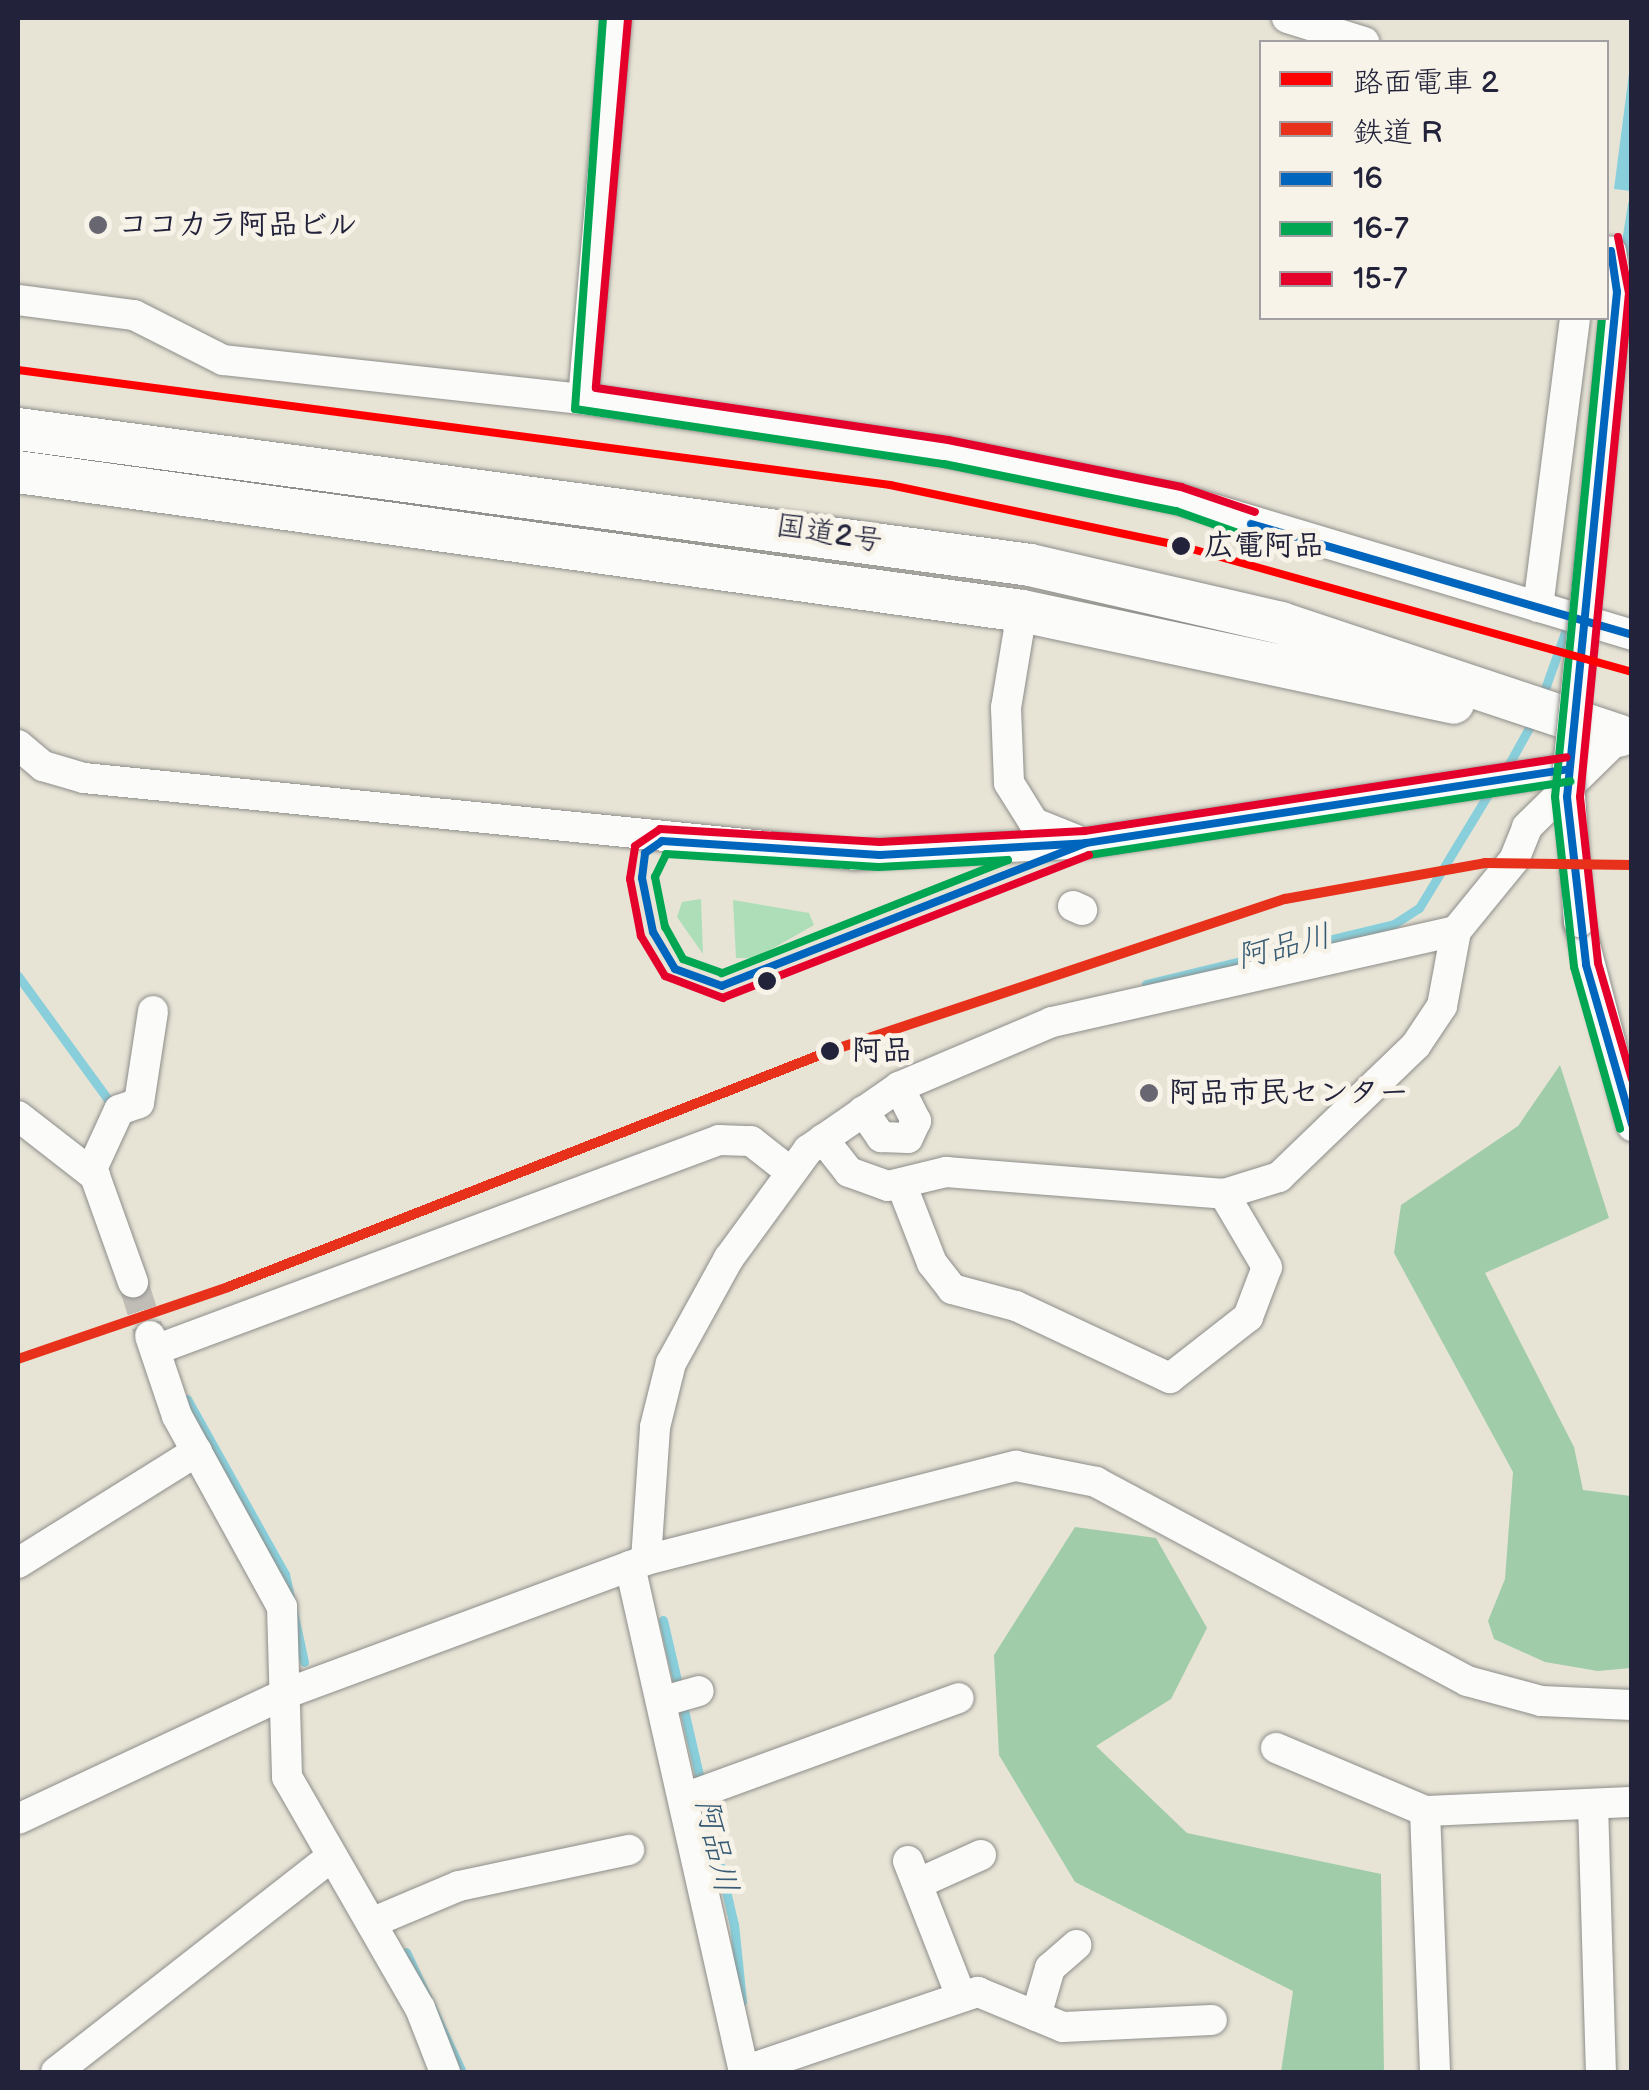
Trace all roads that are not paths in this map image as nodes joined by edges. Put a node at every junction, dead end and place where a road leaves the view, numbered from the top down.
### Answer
1 (616, 18) edge
2 (1288, 18) edge
3 (1358, 40) edge
4 (1616, 245) edge
5 (18, 300) edge
6 (1575, 320) edge
7 (583, 399) junction
8 (18, 429) edge
9 (18, 472) edge
10 (1538, 607) junction
11 (1022, 610) junction
12 (1632, 626) edge
13 (1631, 634) edge
14 (1626, 738) edge
15 (18, 746) edge
16 (1568, 769) junction
17 (1086, 843) junction
18 (1456, 931) junction
19 (153, 1011) dead end
20 (899, 1087) junction
21 (863, 1111) junction
22 (18, 1116) edge
23 (1632, 1126) edge
24 (823, 1139) junction
25 (91, 1170) junction
26 (788, 1170) junction
27 (902, 1186) junction
28 (1224, 1194) junction
29 (133, 1282) tunnel mouth
30 (197, 1451) junction
31 (18, 1563) edge
32 (638, 1564) junction
33 (298, 1690) junction
34 (960, 1698) dead end
35 (1632, 1705) edge
36 (1276, 1748) dead end
37 (699, 1792) junction
38 (1632, 1802) edge
39 (1594, 1804) junction
40 (1425, 1811) junction
41 (18, 1818) edge
42 (629, 1850) dead end
43 (981, 1854) dead end
44 (331, 1857) junction
45 (380, 1919) junction
46 (1076, 1944) dead end
47 (961, 1996) junction
48 (1036, 2016) junction
49 (1212, 2020) dead end
50 (752, 2069) edge
51 (56, 2072) edge
52 (446, 2072) edge
53 (1435, 2072) edge
54 (1601, 2072) edge

1 - 7 street
2 - 3 street
4 - 16 street, bridge
5 - 7 street
6 - 10 street
7 - 10 street
8 - 14 highway, 国道2号
9 - 11 highway, 国道2号
10 - 13 street
11 - 14 highway, 国道2号
11 - 17 street
12 - 13 street
14 - 18 street
15 - 17 street
16 - 17 street
16 - 23 street, bridge
18 - 20 street
18 - 28 street
19 - 25 street
20 - 21 street
20 - 21 street
21 - 24 street
22 - 25 street
24 - 26 street
24 - 27 street
25 - 29 street
26 - 30 street
26 - 32 street
27 - 28 street
27 - 28 street
30 - 31 street
30 - 33 street
32 - 33 street
32 - 35 street
32 - 37 street
33 - 41 street
33 - 44 street
34 - 37 street
36 - 40 street
37 - 50 street
38 - 39 street
39 - 40 street
39 - 54 street
40 - 53 street
42 - 45 street
43 - 47 street
44 - 45 street
44 - 51 street
45 - 52 street
46 - 48 street
47 - 48 street
47 - 50 street
48 - 49 street

